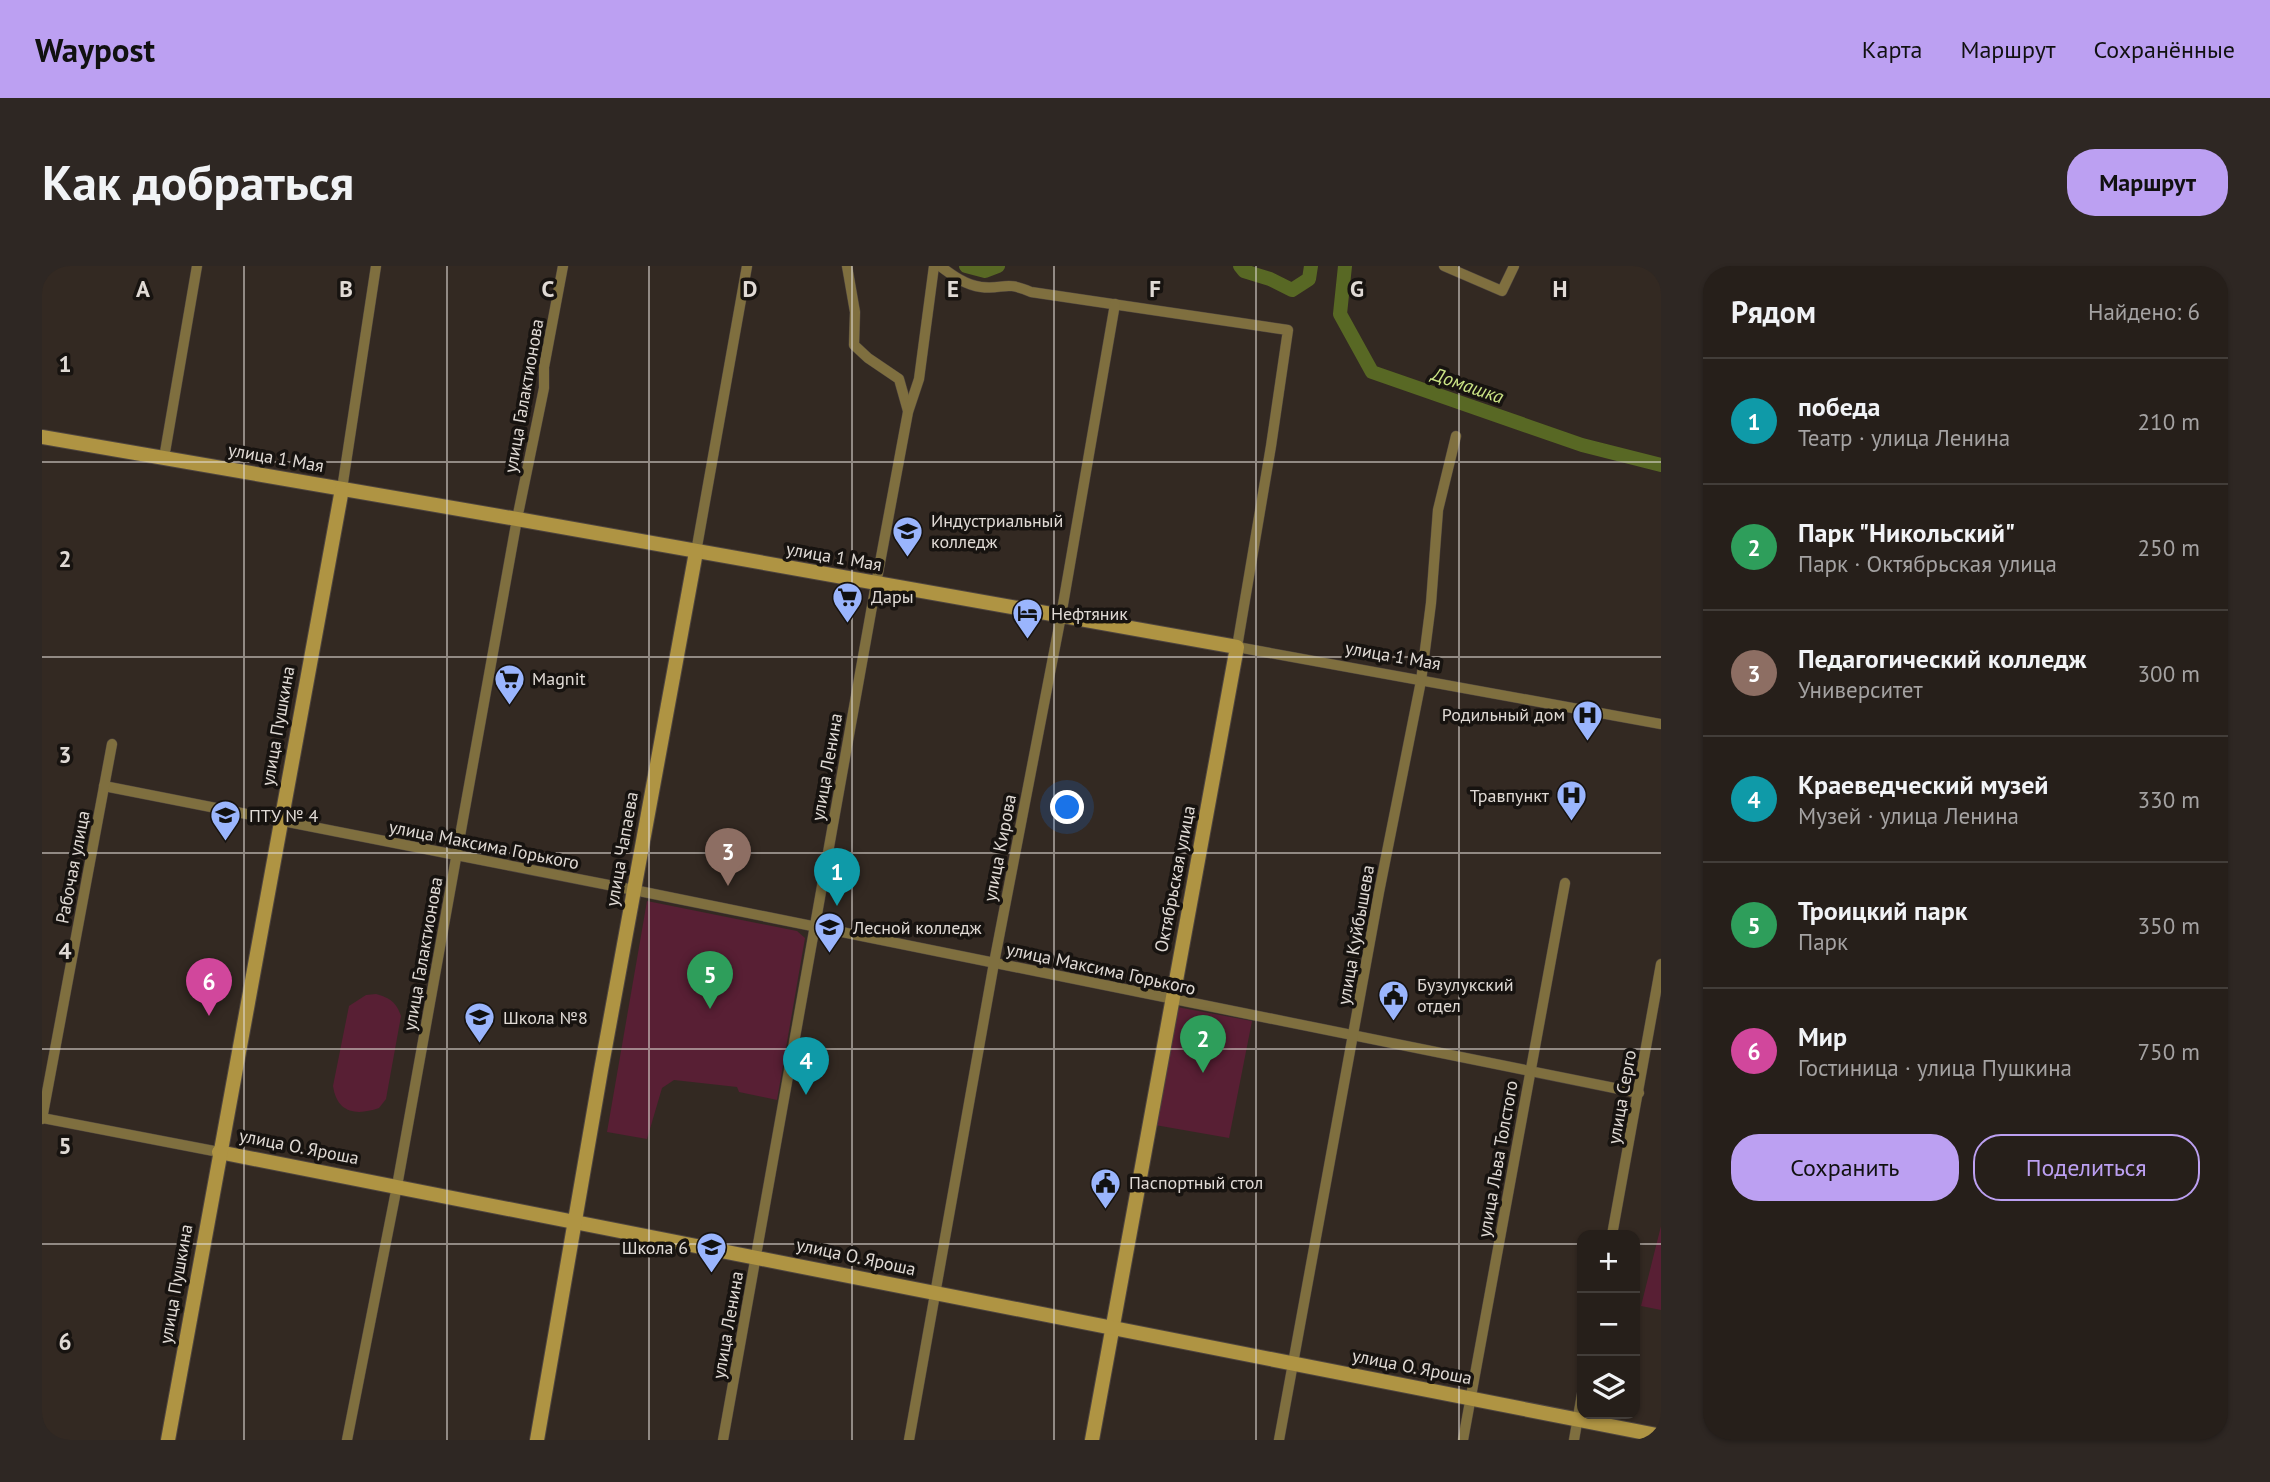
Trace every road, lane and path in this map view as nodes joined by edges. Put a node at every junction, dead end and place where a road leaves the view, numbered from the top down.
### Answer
1 (197, 266) edge
2 (376, 266) edge
3 (564, 266) edge
4 (747, 266) edge
5 (847, 266) edge
6 (934, 266) edge
7 (940, 266) edge
8 (1444, 266) edge
9 (1514, 266) edge
10 (1115, 304) junction
11 (908, 412) junction
12 (1456, 436) dead end
13 (42, 437) edge
14 (164, 458) junction
15 (342, 489) junction
16 (517, 519) junction
17 (696, 552) junction
18 (876, 584) junction
19 (1060, 617) junction
20 (1237, 648) junction
21 (1421, 681) junction
22 (1661, 724) edge
23 (112, 744) dead end
24 (104, 786) junction
25 (280, 821) junction
26 (457, 855) junction
27 (1565, 883) dead end
28 (634, 890) junction
29 (816, 928) junction
30 (994, 963) junction
31 (1661, 964) edge
32 (1173, 999) junction
33 (1354, 1037) junction
34 (1530, 1072) junction
35 (1639, 1093) junction
36 (42, 1118) edge
37 (219, 1152) junction
38 (397, 1186) junction
39 (576, 1222) junction
40 (1613, 1230) edge
41 (757, 1256) junction
42 (936, 1293) junction
43 (1112, 1327) junction
44 (1293, 1363) junction
45 (1471, 1399) junction
46 (1577, 1420) junction
47 (1661, 1436) edge
48 (168, 1440) edge
49 (347, 1440) edge
50 (537, 1440) edge
51 (723, 1440) edge
52 (909, 1440) edge
53 (1092, 1440) edge
54 (1279, 1440) edge
55 (1463, 1440) edge
56 (1574, 1440) edge

1 - 14 street
2 - 15 street, улица Пушкина
3 - 16 street, улица Галактионова
4 - 17 street, улица Чапаева
5 - 11 street
6 - 11 street, улица Ленина
7 - 10 street
8 - 9 street
10 - 19 street, улица Кирова
10 - 20 street, Октябрьская улица
11 - 18 street, улица Ленина
12 - 21 street, улица Куйбышева
13 - 14 main road, улица 1 Мая
14 - 15 main road, улица 1 Мая
15 - 16 main road, улица 1 Мая
15 - 25 main road, улица Пушкина
16 - 17 main road, улица 1 Мая
16 - 26 street, улица Галактионова
17 - 18 main road, улица 1 Мая
17 - 28 main road, улица Чапаева
18 - 19 main road, улица 1 Мая
18 - 29 street, улица Ленина
19 - 20 main road, улица 1 Мая
19 - 30 street, улица Кирова
20 - 21 street, улица 1 Мая
20 - 32 main road, Октябрьская улица
21 - 22 street, улица 1 Мая
21 - 33 street, улица Куйбышева
23 - 24 street, Рабочая улица
24 - 25 street, улица Максима Горького
24 - 36 street, Рабочая улица
25 - 26 street, улица Максима Горького
25 - 37 main road, улица Пушкина
26 - 28 street, улица Максима Горького
26 - 38 street, улица Галактионова
27 - 34 street, улица Льва Толстого
28 - 29 street, улица Максима Горького
28 - 39 main road, улица Чапаева
29 - 30 street, улица Максима Горького
29 - 41 street, улица Ленина
30 - 32 street, улица Максима Горького
30 - 42 street, улица Кирова
31 - 35 street, улица Серго
32 - 33 street, улица Максима Горького
32 - 43 main road, Октябрьская улица
33 - 34 street, улица Максима Горького
33 - 44 street, улица Куйбышева
34 - 35 street, улица Максима Горького
34 - 45 street, улица Льва Толстого
35 - 40 street, улица Серго
36 - 37 street, улица О. Яроша
37 - 38 main road, улица О. Яроша
37 - 48 main road, улица Пушкина
38 - 39 main road, улица О. Яроша
38 - 49 street, улица Галактионова
39 - 41 main road, улица О. Яроша
39 - 50 main road, улица Чапаева
41 - 42 main road, улица О. Яроша
41 - 51 street, улица Ленина
42 - 43 main road, улица О. Яроша
42 - 52 street, улица Кирова
43 - 44 main road, улица О. Яроша
43 - 53 main road, Октябрьская улица
44 - 45 main road, улица О. Яроша
44 - 54 street, улица Куйбышева
45 - 46 main road, улица О. Яроша
45 - 55 street, улица Льва Толстого
46 - 47 main road, улица О. Яроша
46 - 56 street

